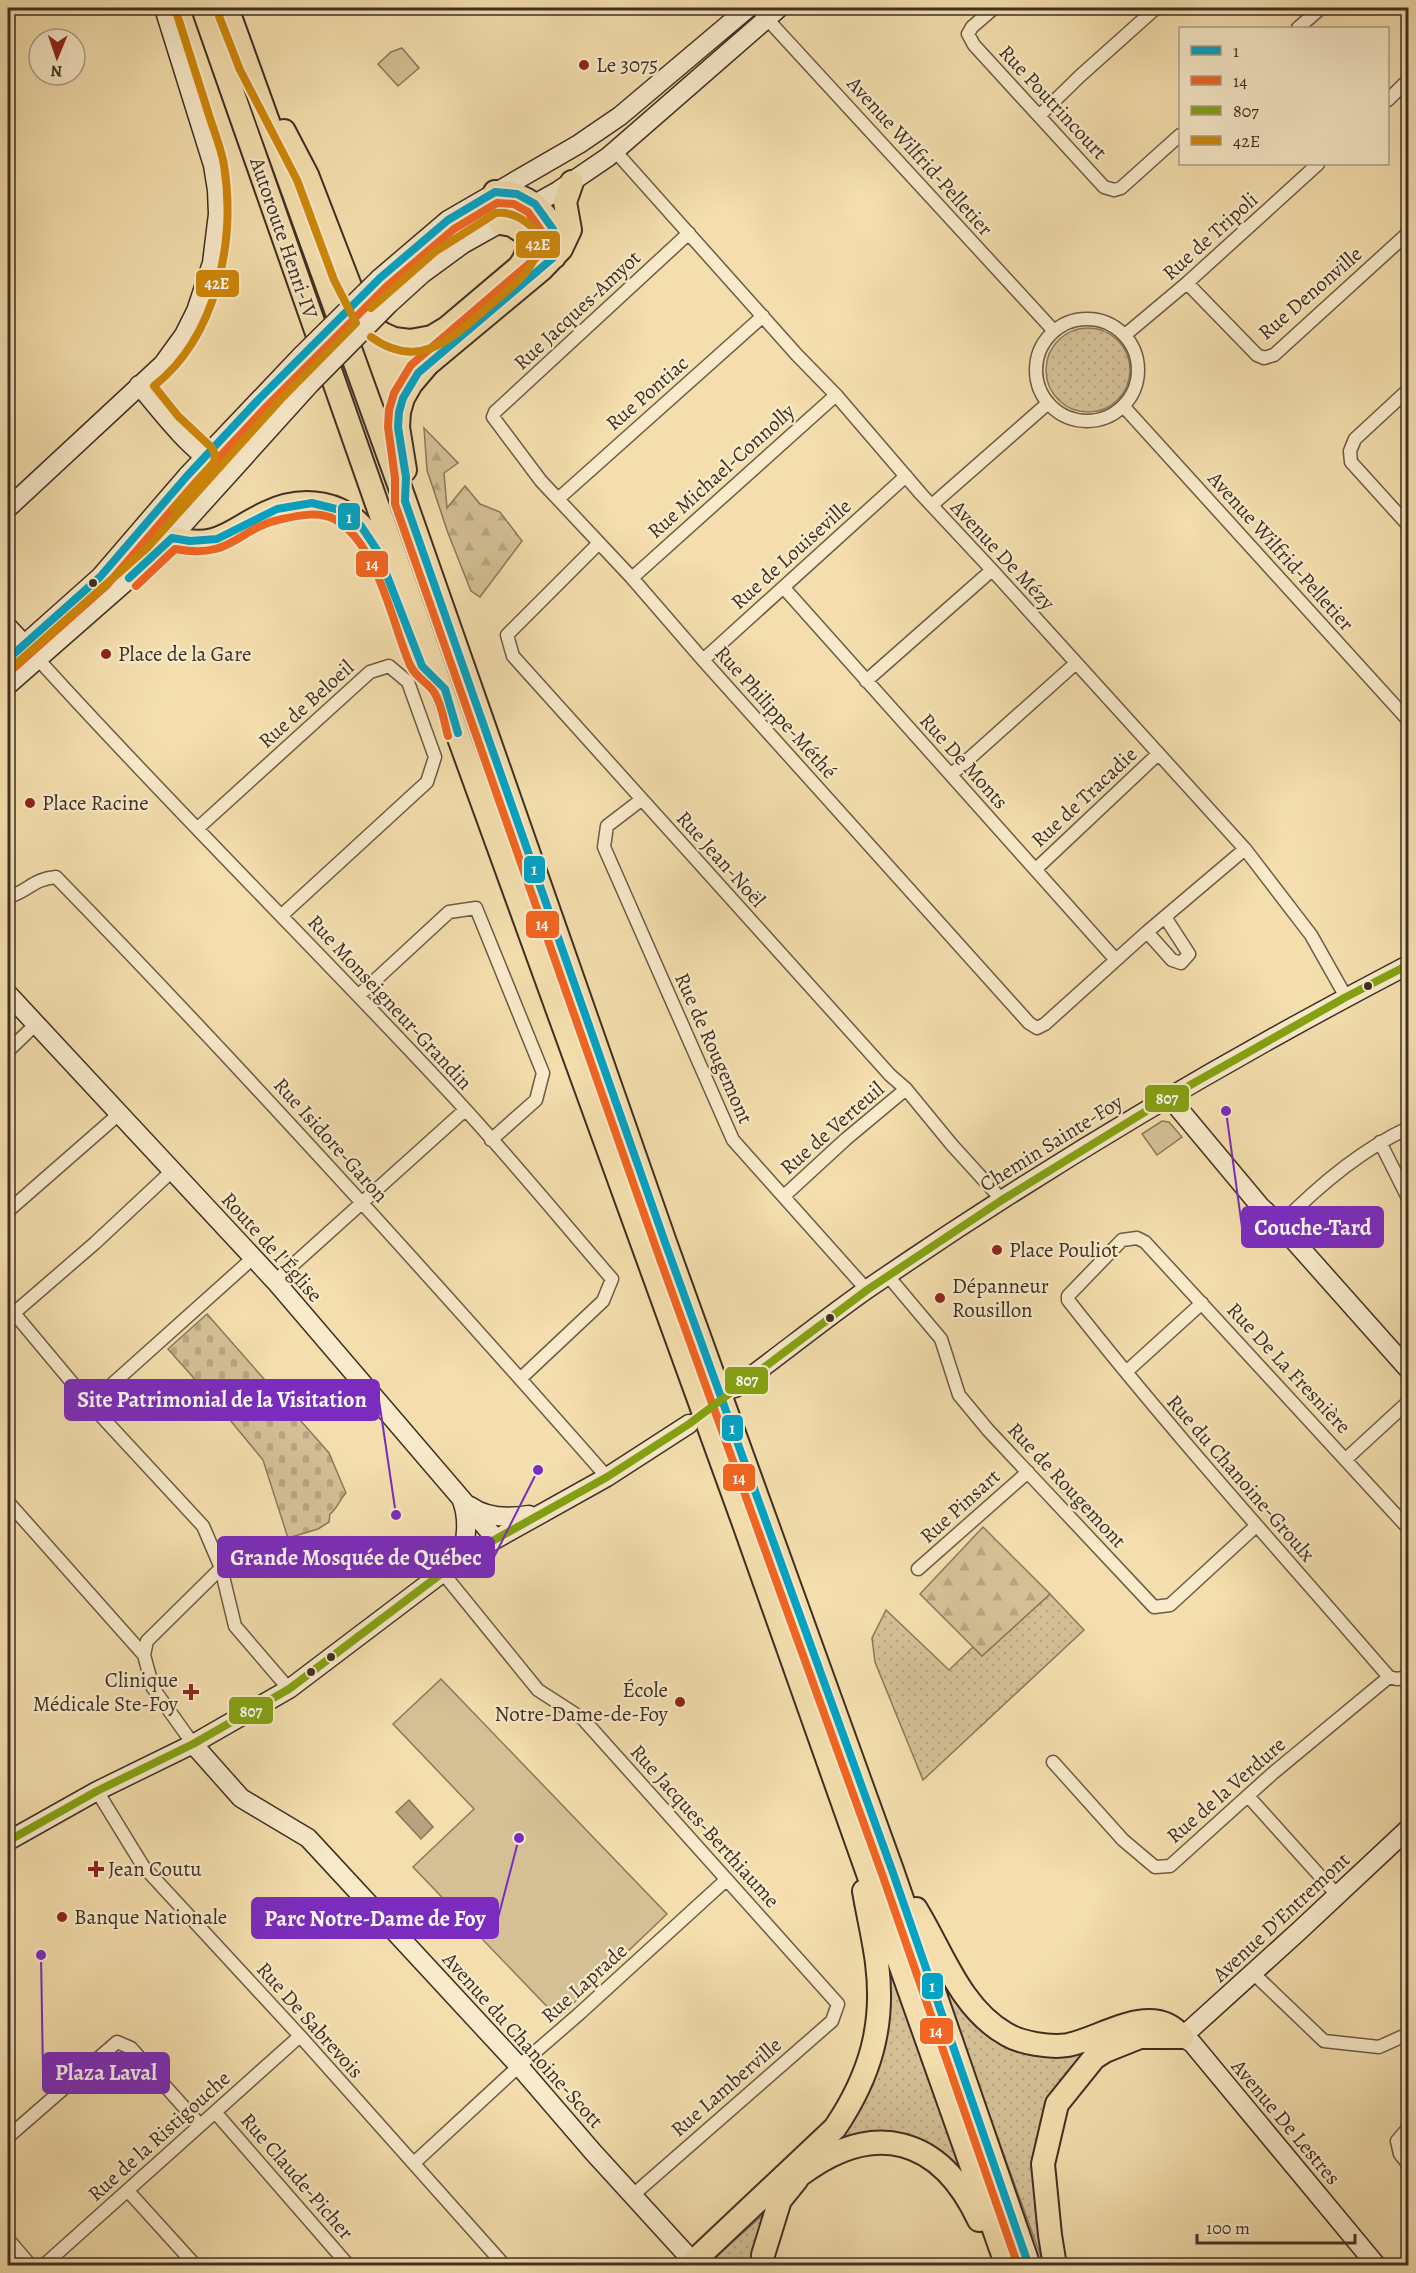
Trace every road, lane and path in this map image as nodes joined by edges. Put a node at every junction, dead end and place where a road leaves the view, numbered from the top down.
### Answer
1 (164, 8) edge
2 (203, 8) edge
3 (226, 8) edge
4 (748, 8) edge
5 (993, 8) edge
6 (1156, 8) edge
7 (1321, 8) edge
8 (767, 11) edge
9 (1299, 27) edge
10 (242, 50) junction
11 (1406, 89) edge
12 (1389, 99) edge
13 (1040, 116) junction
14 (1179, 136) edge
15 (615, 151) junction
16 (1317, 165) edge
17 (572, 182) junction
18 (495, 192) junction
19 (535, 204) junction
20 (500, 223) junction
21 (689, 233) junction
22 (1408, 233) edge
23 (554, 257) junction
24 (1187, 283) junction
25 (763, 316) junction
26 (1054, 332) junction
27 (1125, 335) junction
28 (139, 385) junction
29 (1408, 390) edge
30 (836, 395) junction
31 (1047, 404) junction
32 (1125, 408) junction
33 (493, 417) joint
34 (205, 456) junction
35 (239, 463) junction
36 (906, 477) junction
37 (558, 499) junction
38 (405, 501) junction
39 (932, 506) junction
40 (8, 508) edge
41 (1408, 525) edge
42 (172, 538) junction
43 (598, 544) junction
44 (992, 570) junction
45 (632, 578) junction
46 (784, 588) junction
47 (8, 627) edge
48 (24, 645) junction
49 (37, 658) junction
50 (8, 659) edge
51 (703, 660) junction
52 (1076, 663) junction
53 (866, 681) junction
54 (8, 685) edge
55 (442, 686) junction
56 (1408, 720) edge
57 (1158, 754) junction
58 (952, 774) junction
59 (641, 800) junction
60 (198, 828) junction
61 (1245, 849) junction
62 (1036, 869) junction
63 (8, 897) edge
64 (282, 915) junction
65 (1165, 917) junction
66 (1147, 932) junction
67 (1116, 960) junction
68 (1408, 965) edge
69 (8, 994) edge
70 (358, 996) junction
71 (1346, 998) junction
72 (36, 1024) junction
73 (8, 1051) edge
74 (906, 1089) junction
75 (1169, 1097) junction
76 (465, 1110) junction
77 (119, 1114) junction
78 (1408, 1128) edge
79 (491, 1140) junction
80 (1380, 1142) junction
81 (172, 1171) junction
82 (784, 1196) junction
83 (1408, 1198) edge
84 (1002, 1200) junction
85 (361, 1202) junction
86 (8, 1211) edge
87 (1281, 1225) junction
88 (1137, 1238) joint
89 (253, 1258) junction
90 (888, 1276) junction
91 (275, 1281) junction
92 (867, 1290) junction
93 (1202, 1303) junction
94 (11, 1309) edge
95 (1408, 1370) edge
96 (1126, 1372) junction
97 (520, 1379) junction
98 (735, 1388) dead end
99 (1408, 1402) edge
100 (90, 1404) junction
101 (689, 1424) dead end
102 (1346, 1458) junction
103 (1028, 1472) junction
104 (607, 1477) junction
105 (461, 1499) junction
106 (8, 1502) edge
107 (538, 1514) junction
108 (1256, 1526) junction
109 (1408, 1528) edge
110 (495, 1538) junction
111 (462, 1558) junction
112 (221, 1568) junction
113 (918, 1569) dead end
114 (442, 1572) junction
115 (144, 1655) junction
116 (1389, 1677) junction
117 (1408, 1677) edge
118 (289, 1689) junction
119 (193, 1744) junction
120 (1053, 1762) dead end
121 (98, 1791) junction
122 (1248, 1796) junction
123 (1408, 1829) edge
124 (856, 1837) junction
125 (8, 1841) edge
126 (892, 1870) junction
127 (726, 1880) junction
128 (1338, 1896) junction
129 (1253, 1973) junction
130 (838, 2004) joint
131 (1408, 2034) edge
132 (300, 2036) junction
133 (1182, 2037) junction
134 (519, 2066) junction
135 (215, 2112) junction
136 (200, 2125) junction
137 (1408, 2128) edge
138 (8, 2137) edge
139 (414, 2163) junction
140 (1408, 2164) edge
141 (802, 2173) junction
142 (128, 2191) junction
143 (633, 2195) junction
144 (8, 2239) edge
145 (693, 2264) edge
146 (31, 2265) edge
147 (43, 2265) edge
148 (196, 2265) edge
149 (349, 2265) edge
150 (505, 2265) edge
151 (763, 2265) edge
152 (1001, 2265) edge
153 (1007, 2265) edge
154 (1029, 2265) edge
155 (1055, 2265) edge
156 (1377, 2265) edge

1 - 28 main road
2 - 55 highway, Autoroute Henri-IV
3 - 10 highway, Autoroute Henri-IV
4 - 18 main road
5 - 13 street, Rue Poutrincourt
6 - 13 street
7 - 9 street
8 - 15 main road
8 - 26 street, Avenue Wilfrid-Pelletier
10 - 20 highway
10 - 38 highway, Autoroute Henri-IV
11 - 12 street
13 - 14 street, Rue Poutrincourt
15 - 17 main road
15 - 21 street, Avenue De Mézy
16 - 24 street, Rue de Tripoli
17 - 19 main road
17 - 23 highway
18 - 19 highway
18 - 34 main road, bridge
19 - 20 main road
19 - 23 highway
20 - 35 main road, bridge
21 - 25 street, Avenue De Mézy
21 - 33 street, Rue Jacques-Amyot
22 - 24 street, Rue Denonville
23 - 38 highway
24 - 27 street, Rue de Tripoli
25 - 30 street, Avenue De Mézy
25 - 37 street, Rue Pontiac
26 - 27 street
26 - 31 street
27 - 32 street
28 - 34 main road
28 - 40 main road
29 - 41 street
30 - 36 street, Avenue De Mézy
30 - 45 street, Rue Michael-Connolly
31 - 32 street
31 - 39 street
32 - 56 street, Avenue Wilfrid-Pelletier
33 - 37 street, Rue Philippe-Méthé
34 - 35 main road
34 - 48 main road
35 - 42 main road
36 - 39 street, Avenue De Mézy
36 - 46 street, Rue de Louiseville
37 - 43 street, Rue Philippe-Méthé
38 - 126 highway, Autoroute Henri-IV
39 - 44 street, Avenue De Mézy
42 - 49 main road
42 - 55 highway
43 - 45 street, Rue Philippe-Méthé
43 - 59 street, Rue Jean-Noël
44 - 52 street, Avenue De Mézy
44 - 53 street
45 - 51 street, Rue Philippe-Méthé
46 - 51 street, Rue de Louiseville
46 - 53 street, Rue De Monts
47 - 48 main road
48 - 49 main road
48 - 50 main road
49 - 54 main road
49 - 60 street, Rue Monseigneur-Grandin
51 - 67 street, Rue Philippe-Méthé
52 - 57 street, Avenue De Mézy
52 - 58 street
53 - 58 street, Rue De Monts
55 - 124 highway, Autoroute Henri-IV
57 - 61 street, Avenue De Mézy
57 - 62 street, Rue de Tracadie
58 - 62 street, Rue De Monts
59 - 74 street, Rue Jean-Noël
59 - 82 street, Rue de Rougemont
60 - 64 street, Rue Monseigneur-Grandin
60 - 64 street, Rue de Beloeil
61 - 65 street
61 - 71 street, Avenue De Mézy
62 - 67 street, Rue De Monts
63 - 85 street, Rue Isidore-Garon
64 - 70 street, Rue Monseigneur-Grandin
65 - 66 street
65 - 66 street
66 - 67 street
68 - 71 main road, Chemin Sainte-Foy
69 - 72 main road, Route de l'Église
70 - 76 street, Rue Monseigneur-Grandin
70 - 79 street
71 - 75 main road, Chemin Sainte-Foy
72 - 73 street
72 - 77 main road, Route de l'Église
74 - 82 street, Rue de Verteuil
74 - 84 street, Rue Jean-Noël
75 - 84 main road, Chemin Sainte-Foy
75 - 87 main road
76 - 79 street, Rue Monseigneur-Grandin
76 - 85 street
77 - 81 main road, Route de l'Église
77 - 86 street
78 - 80 street
79 - 97 street, Rue Monseigneur-Grandin
80 - 83 street
80 - 87 street
81 - 89 main road, Route de l'Église
81 - 94 street
82 - 92 street, Rue de Rougemont
84 - 90 main road, Chemin Sainte-Foy
85 - 91 street
85 - 97 street, Rue Isidore-Garon
87 - 95 main road
88 - 93 street, Rue De La Fresnière
88 - 96 street, Rue du Chanoine-Groulx
89 - 91 main road, Route de l'Église
89 - 100 street
90 - 92 main road, Chemin Sainte-Foy
90 - 103 street, Rue de Rougemont
91 - 105 main road, Route de l'Église
92 - 98 main road, Chemin Sainte-Foy
93 - 96 street
93 - 102 street, Rue De La Fresnière
94 - 100 street
96 - 108 street, Rue du Chanoine-Groulx
97 - 104 street, Rue Isidore-Garon
99 - 102 street
100 - 112 street
101 - 104 main road
102 - 109 street, Rue De La Fresnière
103 - 108 street, Rue de Rougemont
103 - 113 street, Rue Pinsart
104 - 107 main road
105 - 107 main road
105 - 110 main road, Route de l'Église
105 - 111 main road
106 - 115 street, Avenue du Chanoine-Scott
107 - 110 main road
108 - 116 street, Rue du Chanoine-Groulx
110 - 111 main road
111 - 114 main road
112 - 115 street
112 - 118 street
114 - 118 main road
114 - 127 street, Rue Jacques-Berthiaume
115 - 119 street, Avenue du Chanoine-Scott
116 - 117 street
116 - 122 street, Rue de la Verdure
118 - 119 main road
119 - 121 main road
119 - 134 main road, Avenue du Chanoine-Scott
120 - 122 street, Rue de la Verdure
121 - 125 main road
121 - 132 street, Rue De Sabrevois
122 - 128 street
123 - 128 main road, Avenue D'Entremont
124 - 145 highway
124 - 153 highway, Autoroute Henri-IV
126 - 133 highway
126 - 154 highway, Autoroute Henri-IV
127 - 130 street, Rue Jacques-Berthiaume
127 - 134 street, Rue Laprade
128 - 129 main road, Avenue D'Entremont
129 - 131 street
129 - 133 main road, Avenue D'Entremont
130 - 143 street, Rue Lamberville
132 - 135 street, Rue de la Ristigouche
132 - 139 street, Rue De Sabrevois
133 - 155 highway
133 - 156 main road, Avenue De Lestres
134 - 139 street, Rue Laprade
134 - 143 main road, Avenue du Chanoine-Scott
135 - 136 street, Rue de la Ristigouche
135 - 149 street, Rue Claude-Picher
136 - 138 street
136 - 142 street, Rue de la Ristigouche
137 - 140 street
139 - 150 street, Rue De Sabrevois
141 - 145 highway
141 - 151 highway
141 - 152 highway
142 - 147 street, Rue de la Ristigouche
142 - 148 street
143 - 145 main road, Avenue du Chanoine-Scott
144 - 146 street

